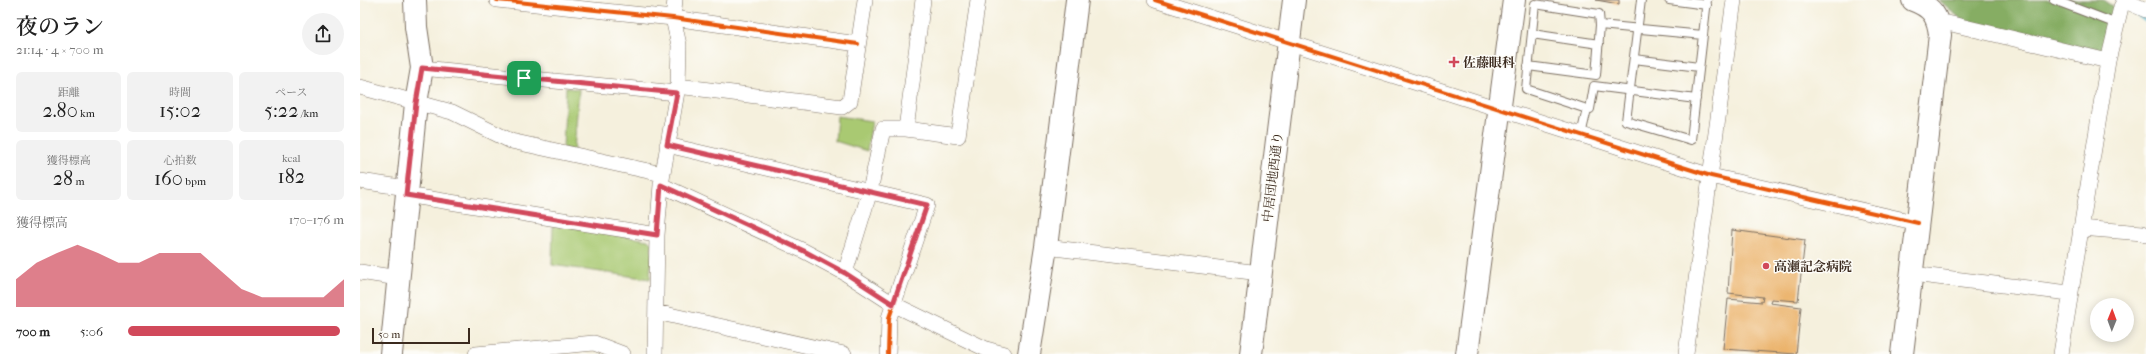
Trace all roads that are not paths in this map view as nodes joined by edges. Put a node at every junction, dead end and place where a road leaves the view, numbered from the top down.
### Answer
1 (415, 0) edge
2 (497, 0) edge
3 (675, 0) edge
4 (865, 0) edge
5 (923, 0) edge
6 (978, 0) edge
7 (1077, 0) edge
8 (1155, 0) edge
9 (1294, 0) edge
10 (1514, 0) edge
11 (1641, 0) edge
12 (1669, 0) edge
13 (1734, 0) edge
14 (1914, 0) edge
15 (2054, 0) edge
16 (1707, 2) edge
17 (2121, 2) edge
18 (2146, 10) edge
19 (673, 18) junction
20 (1939, 21) junction
21 (2117, 24) junction
22 (1600, 25) junction
23 (1638, 29) junction
24 (1532, 34) junction
25 (1703, 35) junction
26 (1289, 42) junction
27 (858, 44) junction
28 (1599, 44) junction
29 (1634, 59) junction
30 (2108, 61) junction
31 (1528, 66) junction
32 (1699, 67) junction
33 (422, 68) junction
34 (1596, 75) junction
35 (1594, 86) junction
36 (360, 87) edge
37 (677, 89) junction
38 (1630, 90) junction
39 (1696, 99) junction
40 (416, 103) junction
41 (1501, 109) junction
42 (1587, 109) junction
43 (906, 129) junction
44 (1581, 135) junction
45 (667, 145) junction
46 (1711, 176) junction
47 (661, 180) junction
48 (360, 182) edge
49 (407, 191) junction
50 (870, 191) junction
51 (1918, 223) junction
52 (2080, 228) junction
53 (657, 235) junction
54 (2146, 235) edge
55 (1046, 247) junction
56 (360, 272) edge
57 (845, 273) junction
58 (1260, 274) junction
59 (1912, 274) junction
60 (398, 278) junction
61 (2069, 293) junction
62 (893, 304) junction
63 (656, 312) junction
64 (391, 354) edge
65 (476, 354) edge
66 (623, 354) edge
67 (655, 354) edge
68 (844, 354) edge
69 (888, 354) edge
70 (1004, 354) edge
71 (1029, 354) edge
72 (1251, 354) edge
73 (1467, 354) edge
74 (1686, 354) edge
75 (1902, 354) edge
76 (2060, 354) edge

1 - 33 street
2 - 19 street
3 - 19 street
4 - 27 street
5 - 43 street
6 - 43 street
7 - 55 street
8 - 26 street
9 - 26 street, 中居団地西通り
10 - 41 street
11 - 23 lane
12 - 16 lane
13 - 46 street
14 - 20 street
15 - 21 lane
16 - 25 lane
17 - 18 street
17 - 21 street
19 - 27 street
19 - 37 street
20 - 30 street
20 - 51 street
21 - 30 street
22 - 23 lane
22 - 24 lane
22 - 28 lane
23 - 25 lane
23 - 29 lane
24 - 28 lane
24 - 31 lane
25 - 32 lane
26 - 41 street
26 - 58 street, 中居団地西通り
27 - 37 street
28 - 34 lane
29 - 32 lane
29 - 38 lane
30 - 52 street
31 - 34 lane
31 - 42 lane
32 - 39 lane
33 - 37 street
33 - 40 street
34 - 35 lane
35 - 38 lane
35 - 42 lane
36 - 40 street
37 - 45 street
38 - 39 lane
38 - 39 lane
40 - 47 street
40 - 49 street
41 - 44 street
41 - 73 street
42 - 44 lane
43 - 50 street
44 - 46 street
45 - 47 street
45 - 50 street
46 - 51 street
46 - 74 street
47 - 53 street
47 - 57 street
48 - 49 street
49 - 53 street
49 - 60 street
50 - 57 street
50 - 62 street
51 - 59 street
52 - 54 street
52 - 61 street
53 - 63 street
55 - 58 street
55 - 71 street
56 - 60 street
57 - 62 street
58 - 72 street, 中居団地西通り
59 - 61 street
59 - 75 street
60 - 64 street
61 - 76 street
62 - 69 street
62 - 70 street
63 - 67 street
63 - 68 street
65 - 66 street

